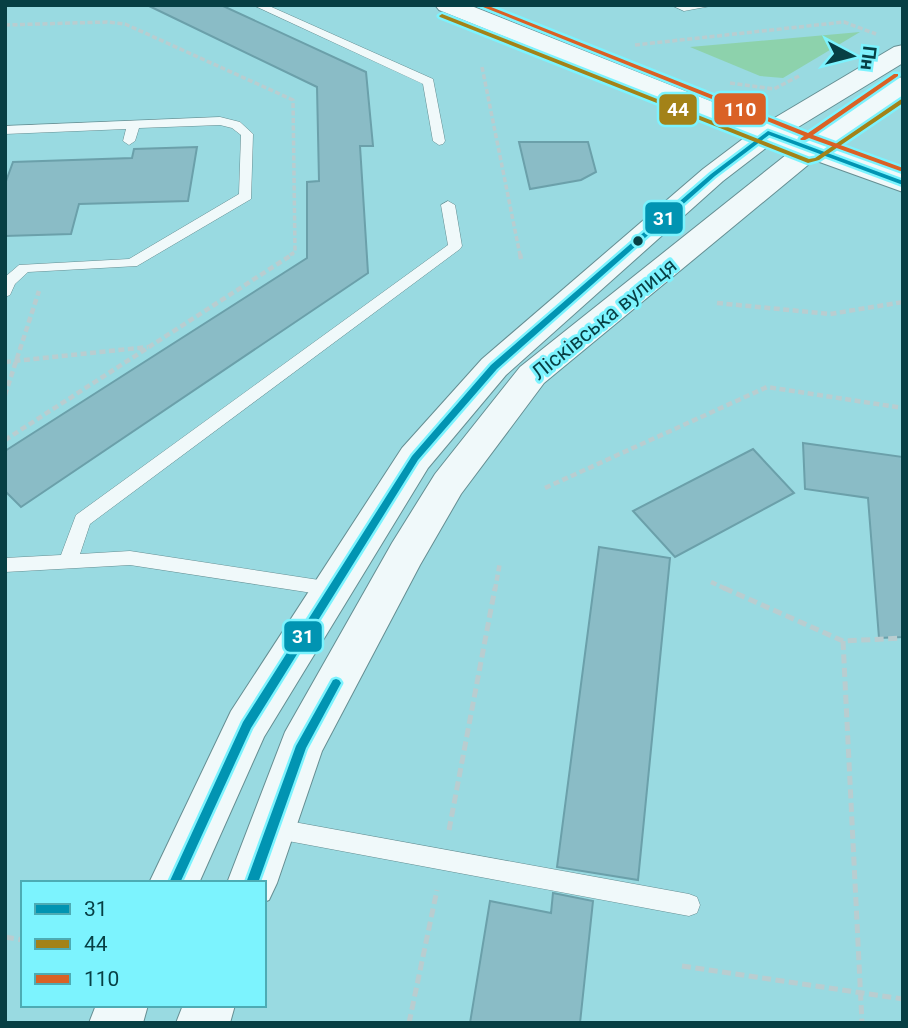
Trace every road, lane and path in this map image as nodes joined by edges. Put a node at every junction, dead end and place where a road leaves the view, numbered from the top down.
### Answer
1 (258, 5) edge
2 (447, 5) edge
3 (676, 5) edge
4 (711, 5) edge
5 (5, 25) edge
6 (867, 41) dead end
7 (647, 50) dead end
8 (903, 52) edge
9 (482, 67) dead end
10 (809, 71) dead end
11 (720, 79) dead end
12 (903, 85) edge
13 (134, 124) junction
14 (5, 130) edge
15 (768, 133) junction
16 (129, 141) dead end
17 (439, 141) dead end
18 (810, 149) junction
19 (903, 183) edge
20 (448, 205) dead end
21 (521, 259) dead end
22 (47, 267) junction
23 (6, 285) edge
24 (903, 302) edge
25 (717, 303) dead end
26 (148, 347) junction
27 (16, 361) junction
28 (5, 362) edge
29 (5, 395) edge
30 (903, 408) edge
31 (5, 440) edge
32 (545, 488) dead end
33 (68, 562) junction
34 (500, 562) dead end
35 (5, 565) edge
36 (711, 582) dead end
37 (332, 589) junction
38 (903, 638) edge
39 (842, 641) junction
40 (272, 828) junction
41 (443, 859) junction
42 (175, 881) edge
43 (253, 881) edge
44 (689, 905) dead end
45 (682, 966) dead end
46 (860, 994) junction
47 (903, 999) edge
48 (409, 1023) edge
49 (862, 1023) edge

1 - 17 lane
2 - 15 street
3 - 4 lane
5 - 26 path
6 - 7 path
8 - 15 street, Лісківська вулиця
9 - 21 path
10 - 11 path
12 - 18 street, Лісківська вулиця
13 - 14 lane
13 - 16 lane
13 - 22 lane
15 - 18 street
15 - 37 street, Лісківська вулиця
18 - 19 street
18 - 40 street, Лісківська вулиця
20 - 33 lane
22 - 23 lane
22 - 27 path
24 - 25 path
26 - 27 path
26 - 31 path
27 - 28 path
27 - 29 path
30 - 32 path
33 - 35 lane
33 - 37 lane
34 - 41 path
36 - 39 path
37 - 42 street, Лісківська вулиця
38 - 39 path
39 - 46 path
40 - 41 lane
40 - 43 street, Лісківська вулиця
41 - 44 lane
41 - 48 path
45 - 46 path
46 - 47 path
46 - 49 path

